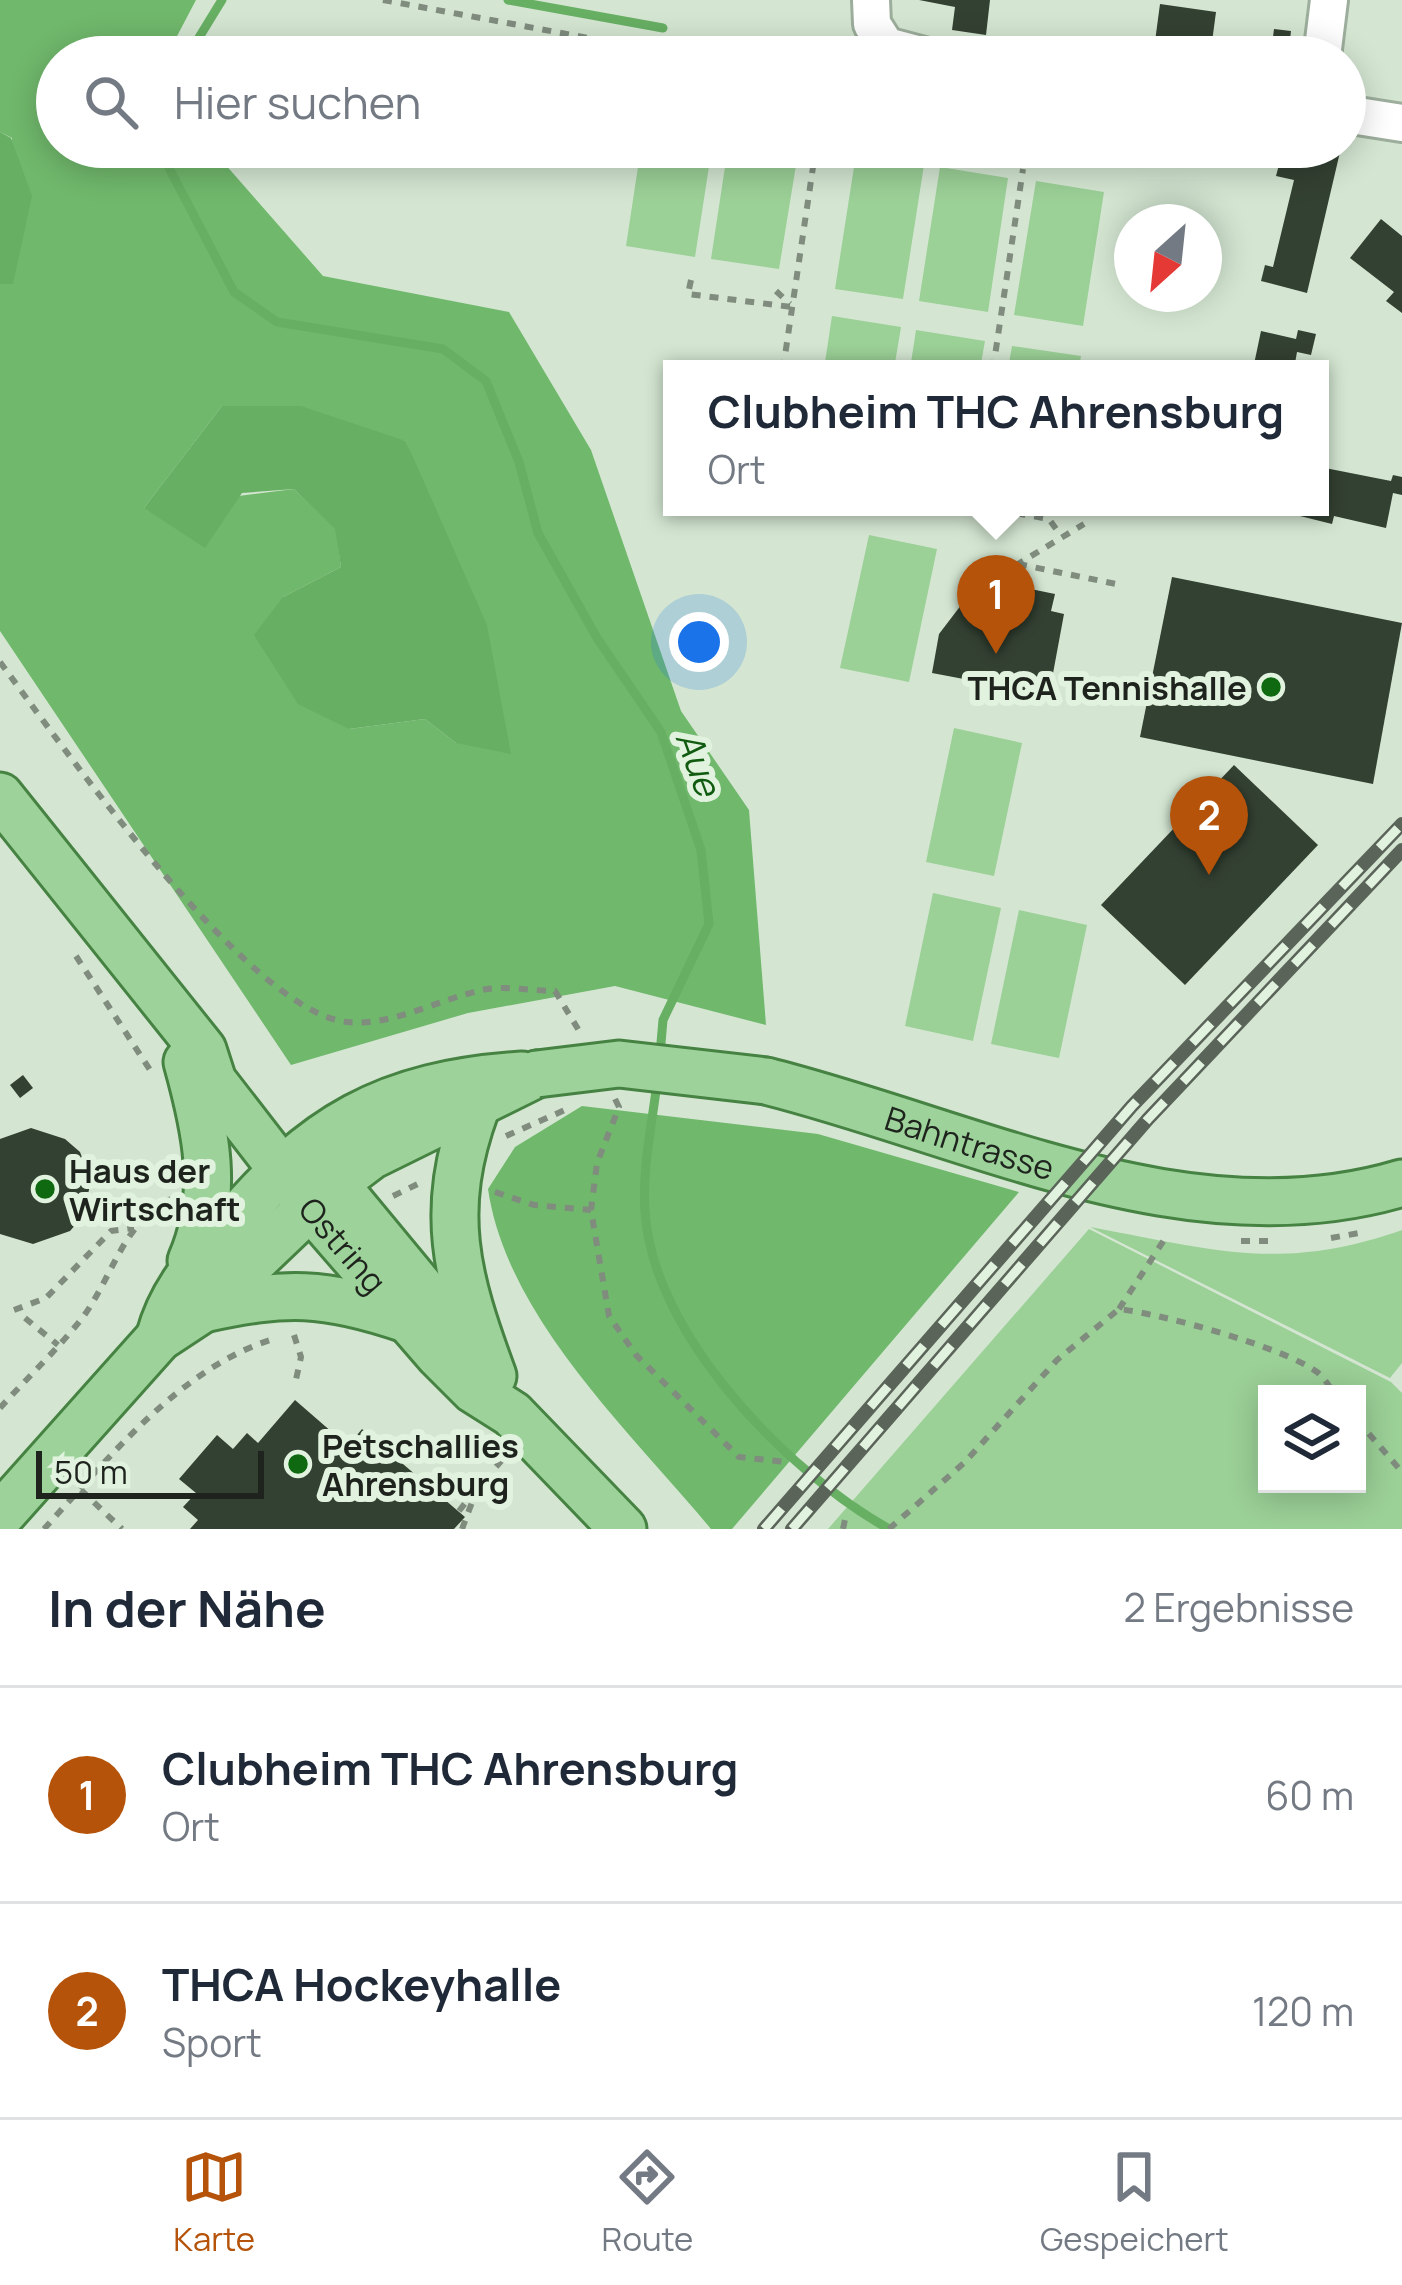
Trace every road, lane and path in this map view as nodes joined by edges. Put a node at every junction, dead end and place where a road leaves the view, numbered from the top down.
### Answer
1 (382, 0) edge
2 (871, 0) edge
3 (1329, 0) edge
4 (578, 36) edge
5 (880, 36) edge
6 (1325, 36) edge
7 (1366, 117) edge
8 (1402, 122) edge
9 (813, 168) edge
10 (1023, 169) dead end
11 (691, 280) dead end
12 (776, 291) dead end
13 (792, 307) junction
14 (784, 360) edge
15 (994, 360) edge
16 (1032, 516) edge
17 (1084, 524) dead end
18 (1060, 534) junction
19 (1018, 564) junction
20 (1012, 584) dead end
21 (1121, 585) dead end
22 (0, 662) edge
23 (0, 796) edge
24 (63, 938) dead end
25 (170, 1008) junction
26 (575, 1023) dead end
27 (537, 1074) junction
28 (155, 1078) dead end
29 (576, 1105) dead end
30 (619, 1107) dead end
31 (490, 1122) junction
32 (307, 1176) junction
33 (1402, 1183) edge
34 (479, 1187) dead end
35 (179, 1196) dead end
36 (591, 1210) junction
37 (134, 1228) junction
38 (1168, 1234) dead end
39 (191, 1298) junction
40 (1119, 1309) junction
41 (14, 1310) dead end
42 (25, 1318) dead end
43 (408, 1320) junction
44 (294, 1334) dead end
45 (58, 1345) junction
46 (295, 1384) dead end
47 (1328, 1385) edge
48 (503, 1395) junction
49 (0, 1408) edge
50 (1366, 1430) edge
51 (502, 1460) dead end
52 (786, 1462) dead end
53 (1402, 1472) edge
54 (477, 1489) junction
55 (80, 1490) dead end
56 (459, 1511) dead end
57 (847, 1515) dead end
58 (0, 1516) edge
59 (122, 1529) edge
60 (462, 1529) edge
61 (623, 1529) edge
62 (843, 1529) edge
63 (889, 1529) edge

1 - 4 path
2 - 5 street
3 - 6 street
7 - 8 street
9 - 13 path
10 - 15 path
11 - 13 path
12 - 13 path
13 - 14 path
16 - 18 path
17 - 18 path
18 - 19 path
19 - 20 path
19 - 21 path
22 - 26 path
23 - 25 main road, Ostring
24 - 28 path
25 - 32 main road, Ostring
25 - 39 main road
27 - 31 main road, Bahntrasse
27 - 32 main road, Bahntrasse
27 - 33 main road, Bahntrasse, bridge
29 - 31 path
30 - 36 path
31 - 32 main road, Bahntrasse
31 - 48 main road
32 - 39 main road
32 - 43 main road, Ostring
32 - 48 main road, Ostring
34 - 36 path
35 - 37 path
36 - 52 path
37 - 41 path
37 - 45 path
38 - 40 path
39 - 43 main road
39 - 58 main road
40 - 47 path
40 - 63 path
42 - 45 path
43 - 48 main road, Ostring
44 - 46 path
45 - 49 path
48 - 61 main road, Ostring
50 - 53 path
51 - 54 path
54 - 56 path
54 - 60 path
55 - 59 path
57 - 62 path

